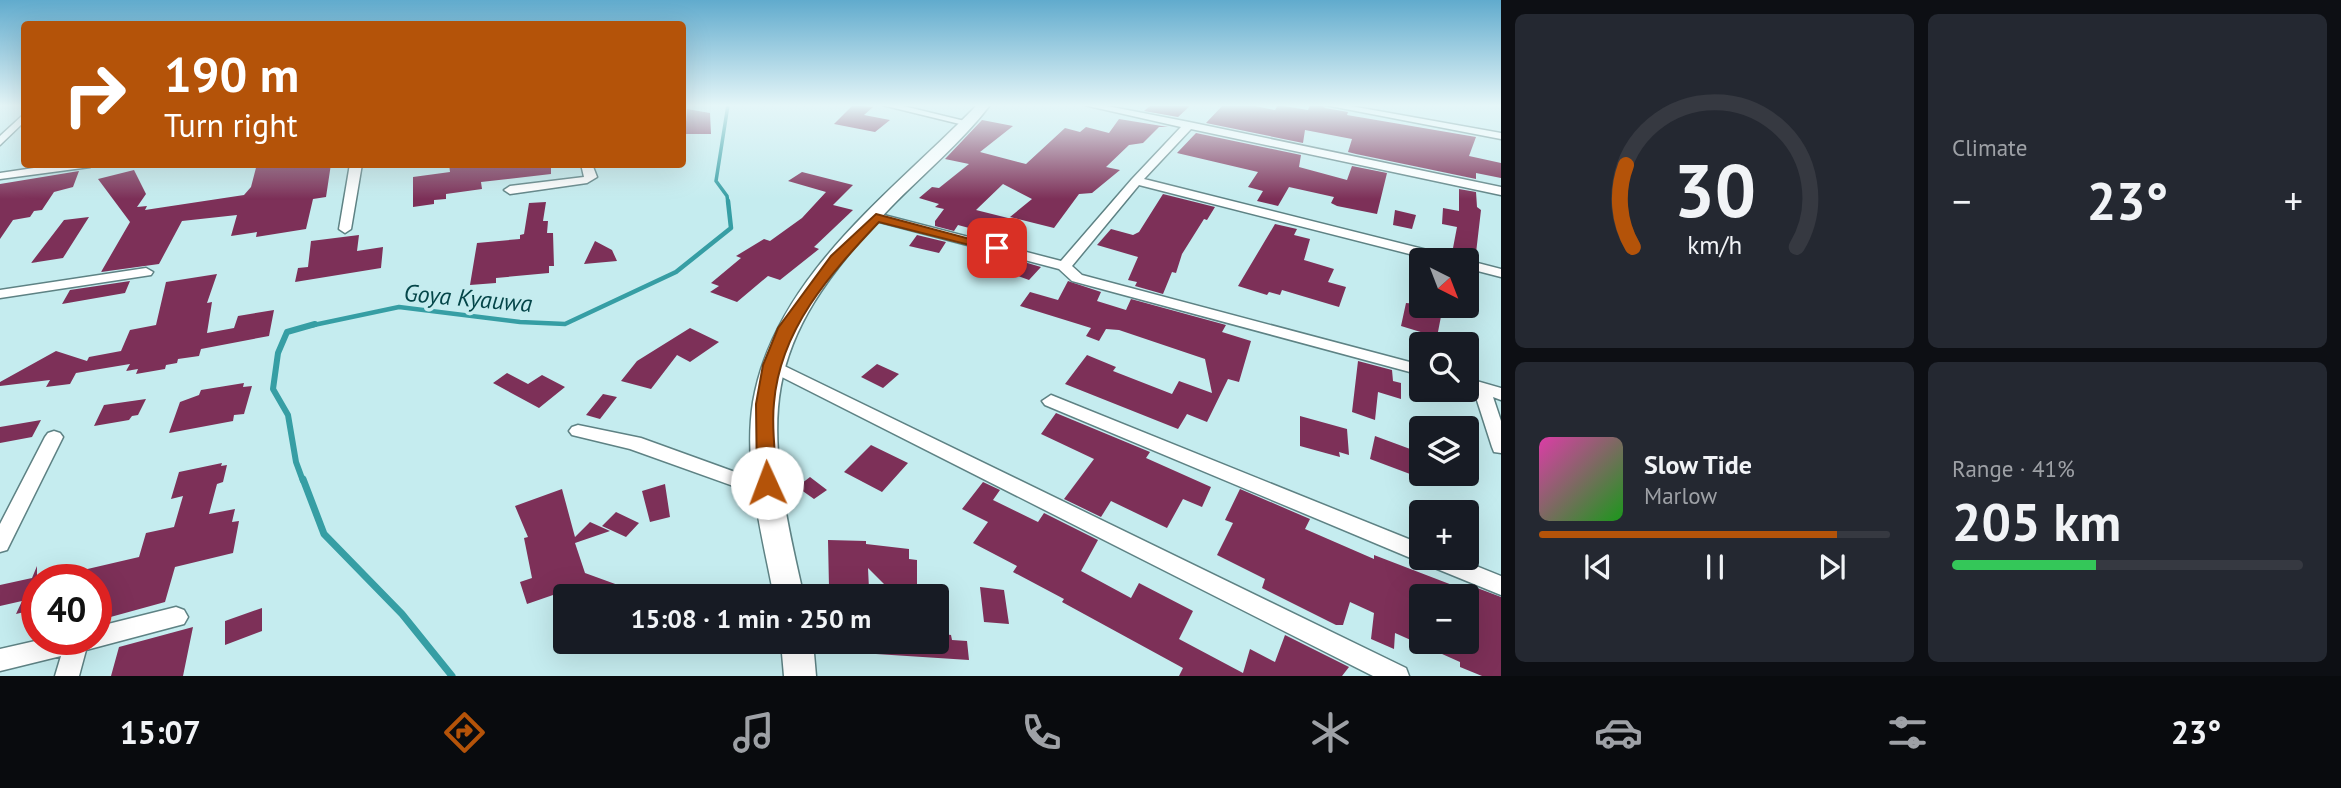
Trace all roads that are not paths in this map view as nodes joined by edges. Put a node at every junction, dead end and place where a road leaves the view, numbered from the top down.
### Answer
1 (955, 137) edge
2 (1178, 137) edge
3 (1244, 137) edge
4 (60, 168) edge
5 (355, 168) edge
6 (588, 168) edge
7 (0, 176) edge
8 (1136, 181) junction
9 (510, 190) dead end
10 (1501, 191) edge
11 (876, 217) junction
12 (345, 229) dead end
13 (1409, 250) edge
14 (1065, 266) junction
15 (1479, 267) edge
16 (146, 272) dead end
17 (1501, 273) edge
18 (0, 294) edge
19 (772, 365) junction
20 (1409, 367) edge
21 (1479, 387) edge
22 (1501, 394) edge
23 (1479, 397) edge
24 (1051, 401) dead end
25 (578, 432) dead end
26 (54, 437) dead end
27 (1501, 447) edge
28 (767, 491) junction
29 (0, 544) edge
30 (1409, 548) edge
31 (1462, 570) edge
32 (786, 584) edge
33 (1501, 586) edge
34 (176, 617) dead end
35 (112, 633) edge
36 (798, 654) edge
37 (21, 655) edge
38 (78, 655) edge
39 (0, 660) edge
40 (67, 676) edge
41 (800, 676) edge
42 (1397, 676) edge

1 - 11 street
2 - 8 street
3 - 10 street
4 - 7 street
5 - 12 street
6 - 9 street
8 - 13 street
8 - 14 street
11 - 14 street
11 - 19 street
14 - 20 street
15 - 17 street
16 - 18 street
19 - 28 street
19 - 42 street
21 - 22 street
23 - 27 street
24 - 30 street
25 - 28 street
26 - 29 street
28 - 32 street
31 - 33 street
34 - 35 street
36 - 41 street
37 - 39 street
38 - 40 street

